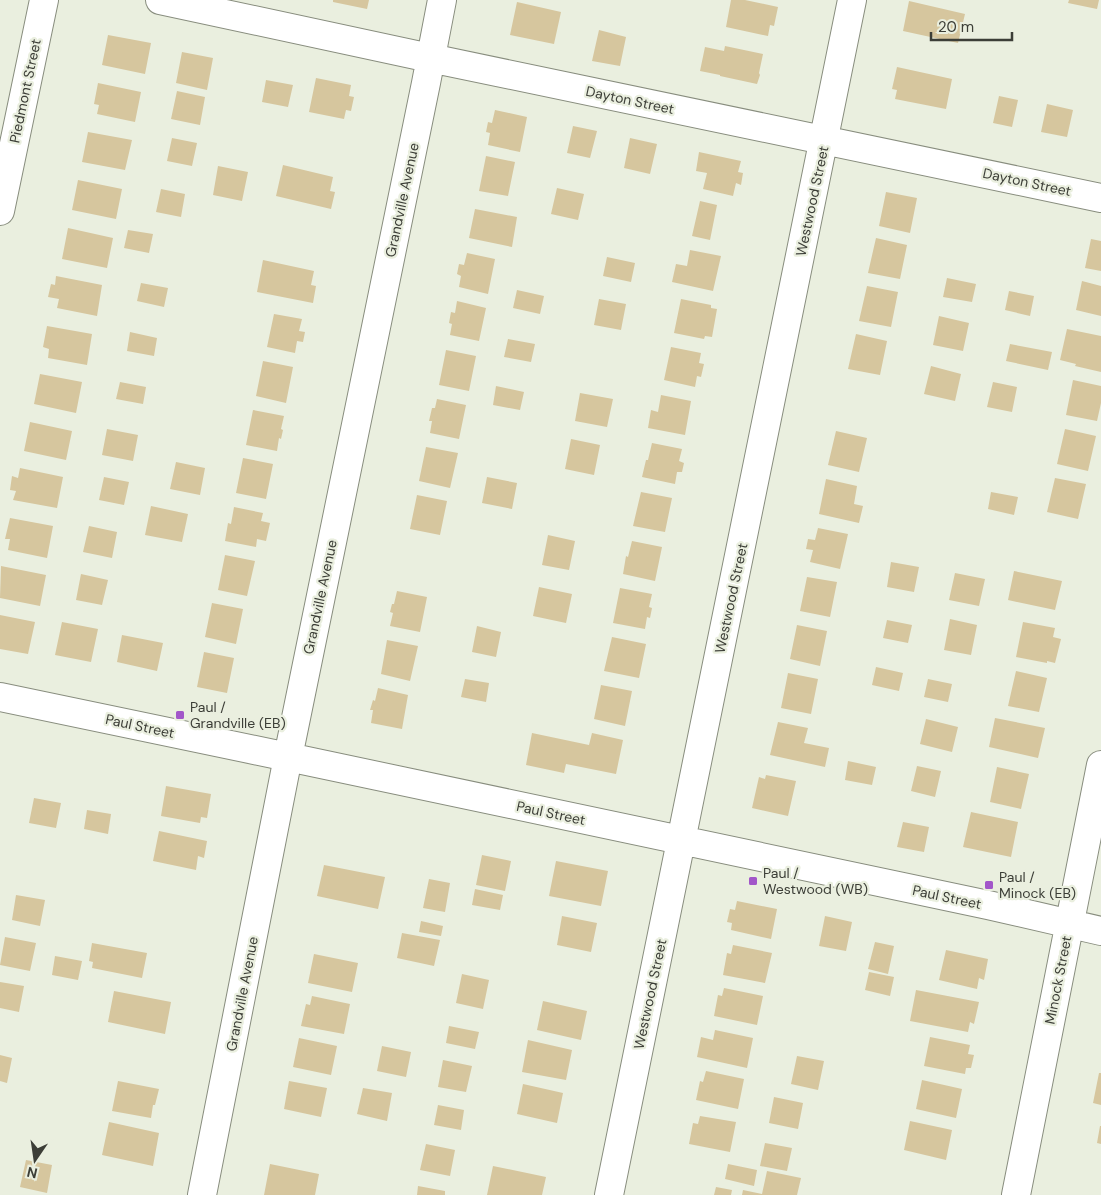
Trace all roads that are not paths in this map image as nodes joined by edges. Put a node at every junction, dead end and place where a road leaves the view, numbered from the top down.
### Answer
1 (44, 0) edge
2 (160, 0) edge
3 (442, 0) edge
4 (852, 0) edge
5 (430, 58) junction
6 (824, 140) junction
7 (1101, 198) edge
8 (0, 212) edge
9 (0, 697) edge
10 (288, 757) junction
11 (1101, 765) edge
12 (681, 841) junction
13 (1069, 924) junction
14 (1101, 931) edge
15 (202, 1195) edge
16 (609, 1195) edge
17 (1016, 1195) edge

1 - 8 street, Piedmont Street
2 - 5 street, Dayton Street
3 - 5 street, Grandville Avenue
4 - 6 street, Westwood Street
5 - 6 street, Dayton Street
5 - 10 street, Grandville Avenue
6 - 7 street, Dayton Street
6 - 12 street, Westwood Street
9 - 10 street, Paul Street
10 - 12 street, Paul Street
10 - 15 street, Grandville Avenue
11 - 13 street, Minock Street
12 - 13 street, Paul Street
12 - 16 street, Westwood Street
13 - 14 street, Paul Street
13 - 17 street, Minock Street

